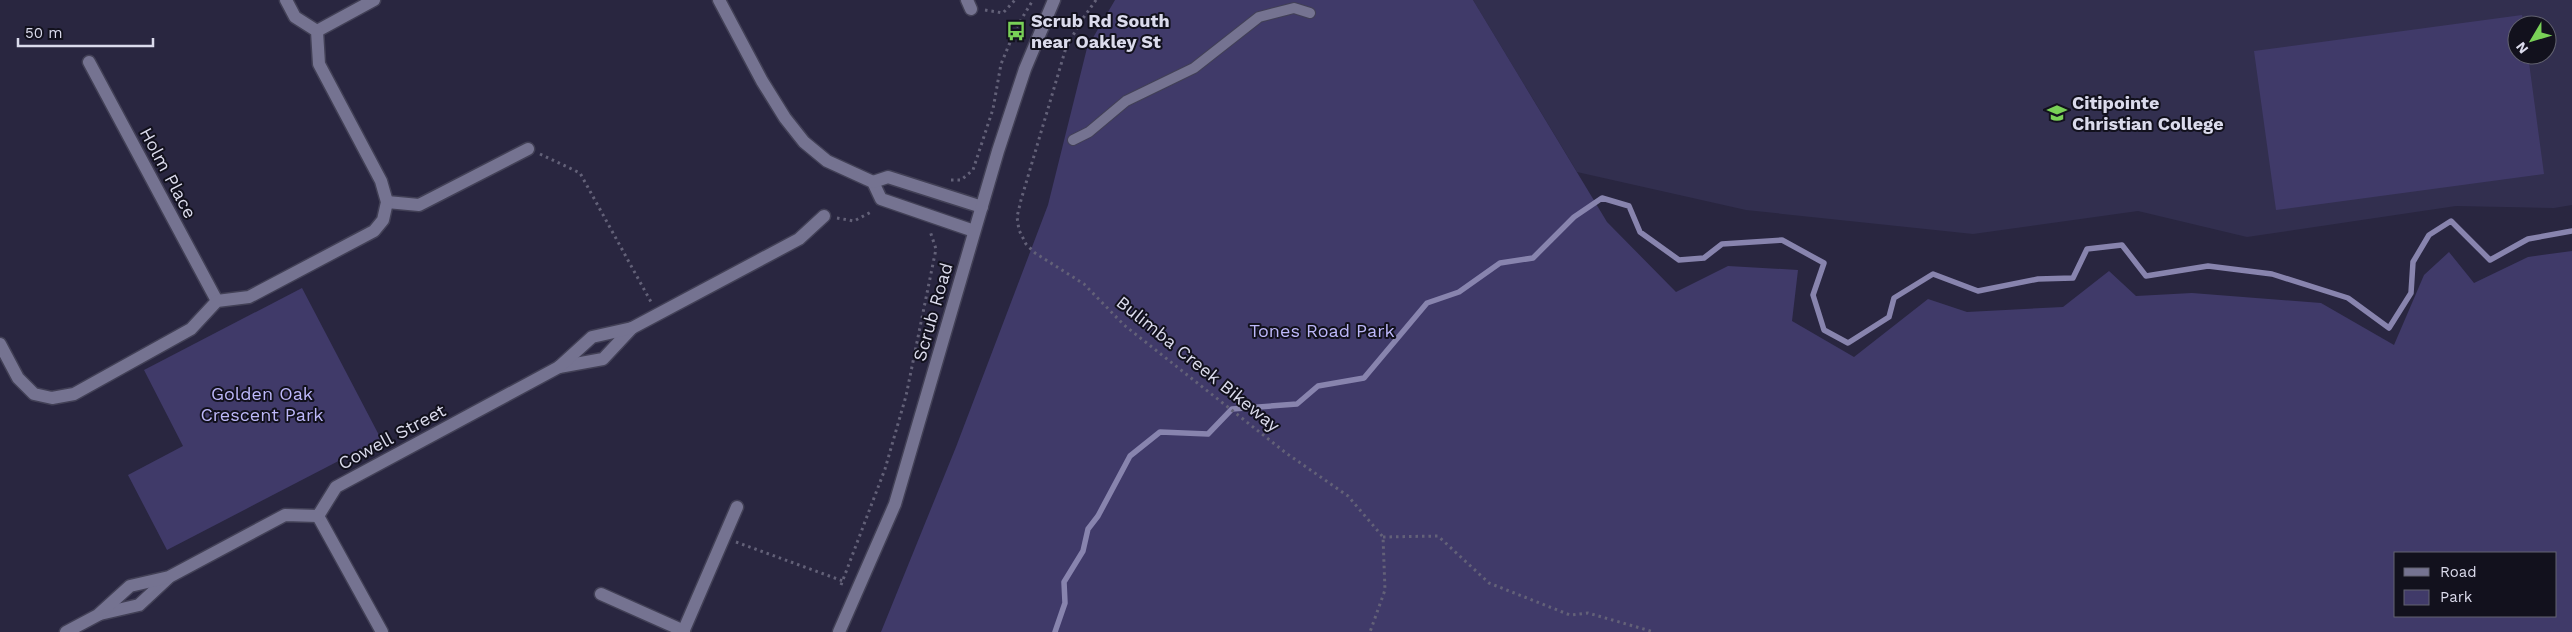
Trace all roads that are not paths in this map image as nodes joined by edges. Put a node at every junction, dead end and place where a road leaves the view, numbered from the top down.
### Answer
1 (286, 0) edge
2 (374, 0) edge
3 (719, 0) edge
4 (1054, 0) edge
5 (1310, 13) dead end
6 (317, 31) junction
7 (89, 62) dead end
8 (1073, 140) dead end
9 (528, 149) road end
10 (873, 182) junction
11 (387, 202) junction
12 (982, 207) junction
13 (824, 216) road end
14 (974, 231) junction
15 (217, 302) junction
16 (632, 328) junction
17 (0, 344) edge
18 (559, 368) junction
19 (737, 507) dead end
20 (318, 516) junction
21 (169, 576) junction
22 (602, 594) dead end
23 (98, 615) junction
24 (683, 631) edge
25 (66, 632) edge
26 (382, 632) edge
27 (839, 632) edge

1 - 6 street
2 - 6 street
3 - 10 street
4 - 12 street, Scrub Road
5 - 8 lane
6 - 11 street
7 - 15 street, Holm Place
9 - 11 street
10 - 12 street
10 - 14 street
11 - 15 street
12 - 14 street, Scrub Road
13 - 16 street, Cowell Street
14 - 27 street, Scrub Road
15 - 17 street
16 - 18 street, Cowell Street
16 - 18 street, Cowell Street
18 - 20 street, Cowell Street
19 - 24 street
20 - 21 street
20 - 26 street
21 - 23 street
21 - 23 street
22 - 24 street
23 - 25 street

